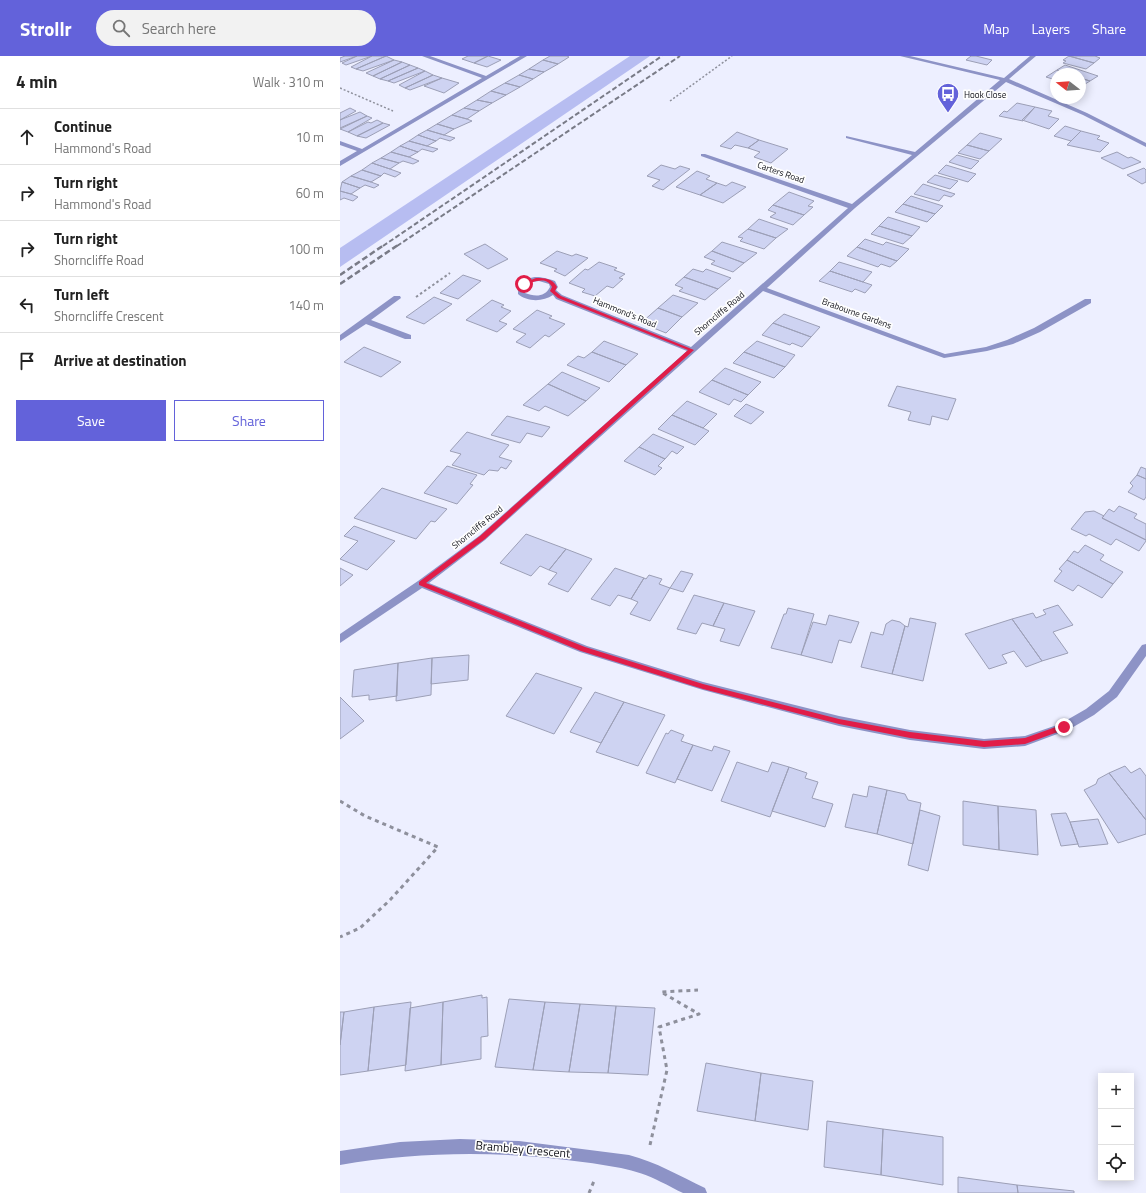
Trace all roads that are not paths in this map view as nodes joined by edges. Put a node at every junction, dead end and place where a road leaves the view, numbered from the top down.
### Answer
1 (425, 56) edge
2 (524, 56) edge
3 (903, 56) edge
4 (1033, 56) edge
5 (486, 78) junction
6 (1006, 80) junction
7 (848, 137) dead end
8 (340, 143) edge
9 (1146, 145) edge
10 (362, 151) junction
11 (917, 154) junction
12 (703, 155) dead end
13 (340, 164) edge
14 (853, 207) junction
15 (763, 289) junction
16 (553, 291) dead end
17 (397, 298) road end
18 (1088, 301) dead end
19 (365, 321) junction
20 (408, 337) dead end
21 (340, 339) edge
22 (691, 350) junction
23 (421, 584) junction
24 (340, 639) edge
25 (1146, 648) edge
26 (340, 1158) edge
27 (700, 1193) edge

1 - 5 street
2 - 5 street
3 - 6 street
4 - 6 street, Shorncliffe Road
5 - 10 street
6 - 9 street
6 - 11 street, Shorncliffe Road
7 - 11 street
8 - 10 street
10 - 13 street
11 - 14 street, Shorncliffe Road
12 - 14 street, Carters Road
14 - 15 street, Shorncliffe Road
15 - 18 street, Brabourne Gardens
15 - 22 street, Shorncliffe Road
16 - 22 street, Hammond's Road
17 - 19 street
19 - 20 street
19 - 21 street
22 - 23 street, Shorncliffe Road
23 - 24 street, Shorncliffe Road
23 - 25 street
26 - 27 street, Brambley Crescent

